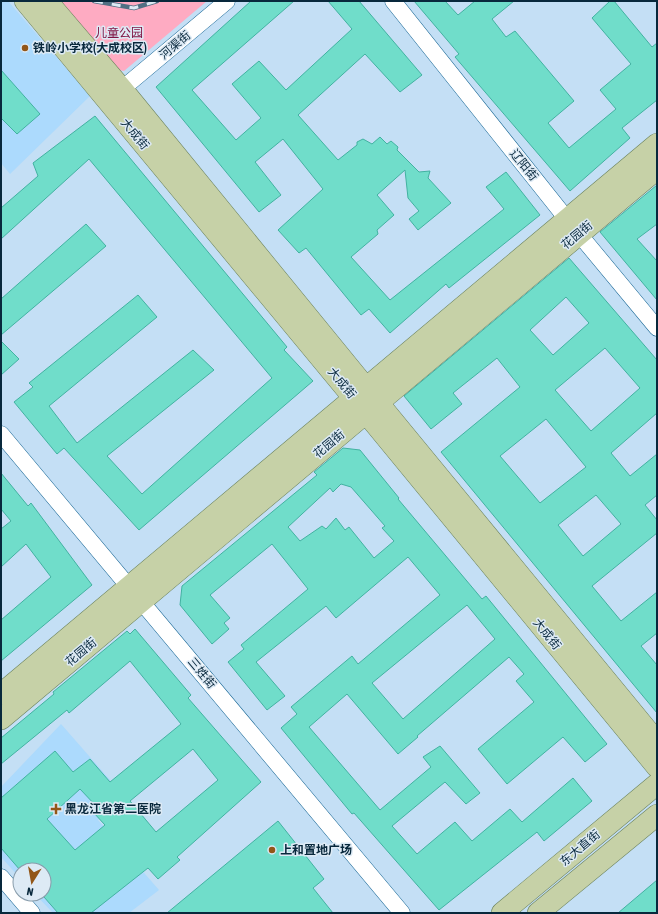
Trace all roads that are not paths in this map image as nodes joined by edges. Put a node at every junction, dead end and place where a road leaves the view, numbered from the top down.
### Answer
1 (25, 1) edge
2 (47, 1) edge
3 (227, 1) edge
4 (393, 1) edge
5 (122, 90) junction
6 (657, 144) edge
7 (657, 169) edge
8 (573, 227) junction
9 (657, 328) edge
10 (366, 401) junction
11 (1, 434) edge
12 (135, 594) junction
13 (1, 694) edge
14 (1, 719) edge
15 (657, 742) edge
16 (657, 767) edge
17 (657, 784) edge
18 (657, 815) edge
19 (1, 877) edge
20 (32, 913) edge
21 (402, 913) edge
22 (502, 913) edge
23 (538, 913) edge

1 - 10 main road, 大成街
2 - 5 main road, 大成街
3 - 5 street, 河渠街
4 - 8 street, 辽阳街
5 - 10 main road, 大成街
6 - 8 main road, 花园街
7 - 8 main road, 花园街
8 - 9 street, 辽阳街
8 - 10 main road, 花园街
10 - 12 main road, 花园街
10 - 15 main road, 大成街
10 - 16 main road, 大成街
11 - 12 street, 三姓街
12 - 13 main road, 花园街
12 - 14 main road, 花园街
12 - 21 street, 三姓街
17 - 22 main road, 东大直街
18 - 23 main road, 东大直街
19 - 20 street

